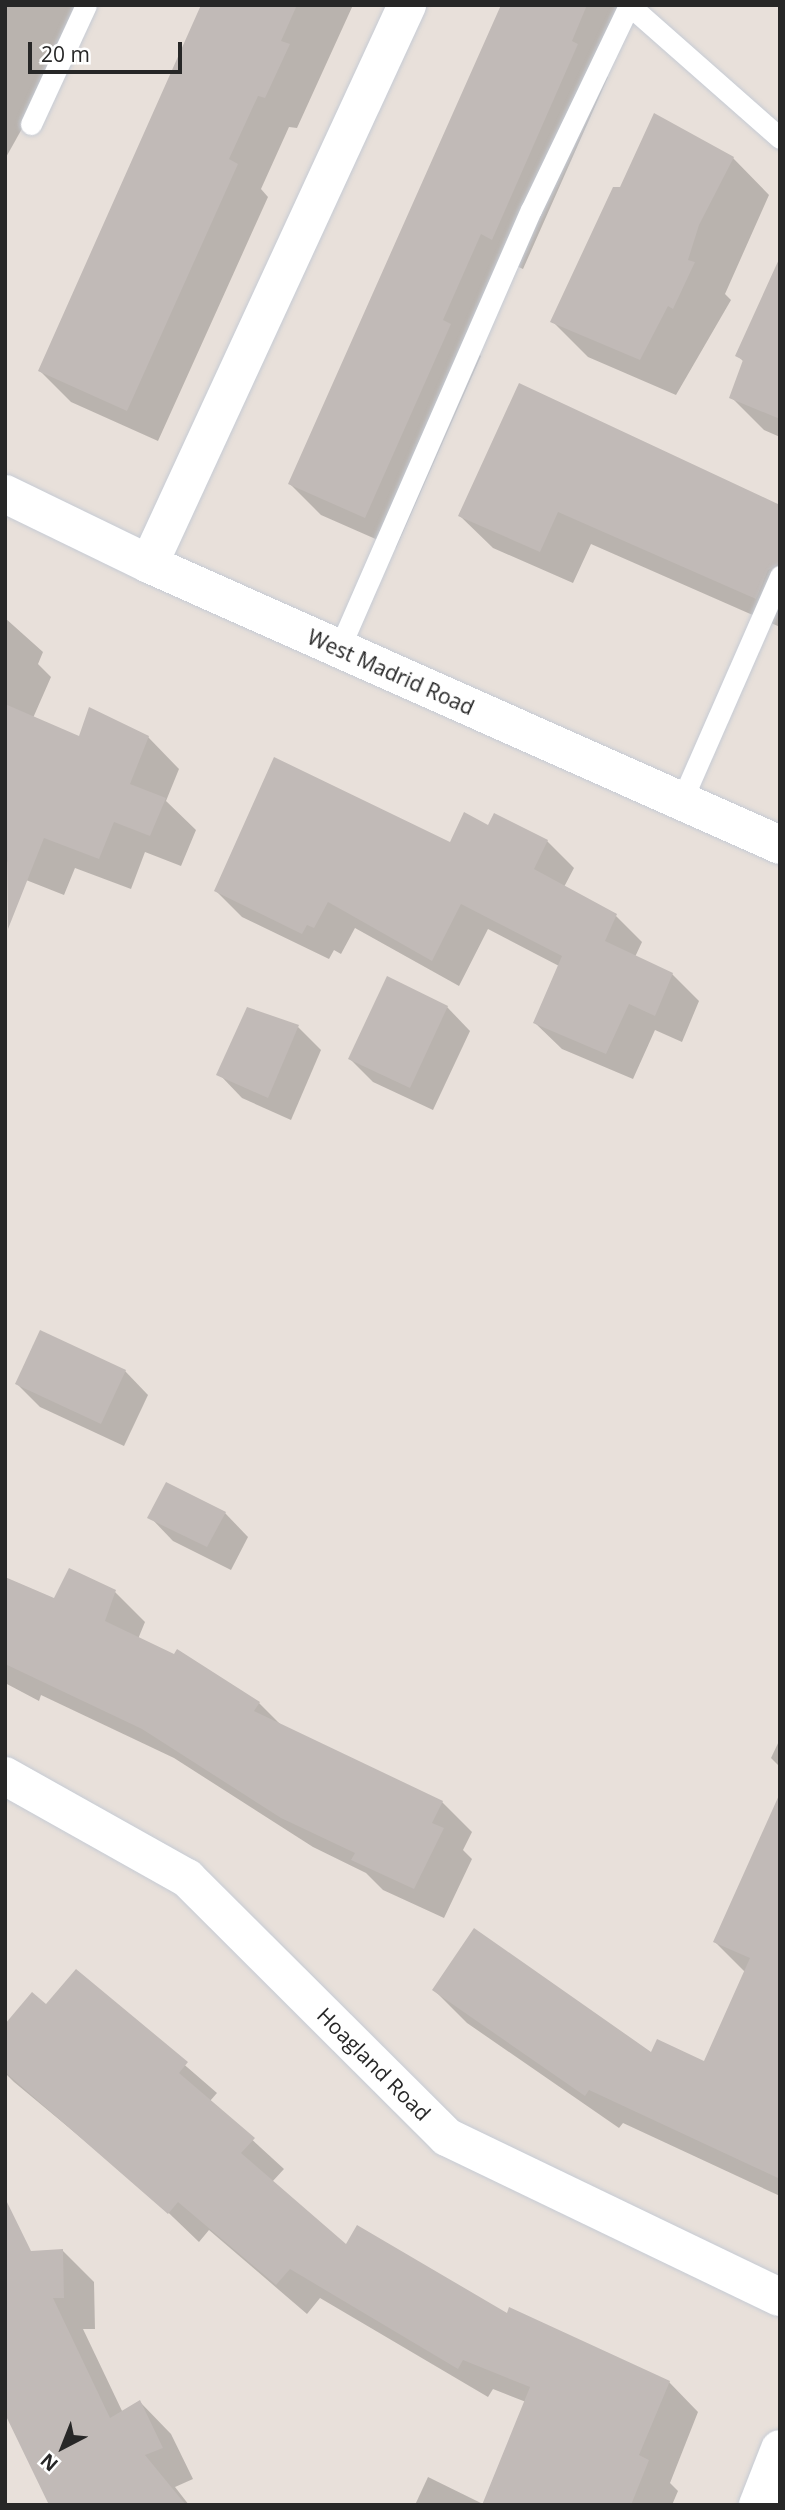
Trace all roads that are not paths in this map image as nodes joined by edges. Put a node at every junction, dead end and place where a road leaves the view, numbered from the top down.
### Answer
1 (86, 5) edge
2 (407, 5) edge
3 (32, 124) dead end
4 (780, 138) edge
5 (5, 494) edge
6 (149, 564) junction
7 (780, 576) edge
8 (339, 649) junction
9 (681, 802) junction
10 (780, 845) edge
11 (5, 1776) edge
12 (780, 2297) edge
13 (780, 2449) edge
14 (758, 2505) edge

1 - 3 lane
2 - 6 street
4 - 8 lane
5 - 6 street, West Madrid Road
6 - 8 street, West Madrid Road
7 - 9 lane
8 - 9 street, West Madrid Road
9 - 10 street, West Madrid Road
11 - 12 street, Hoagland Road
13 - 14 street

